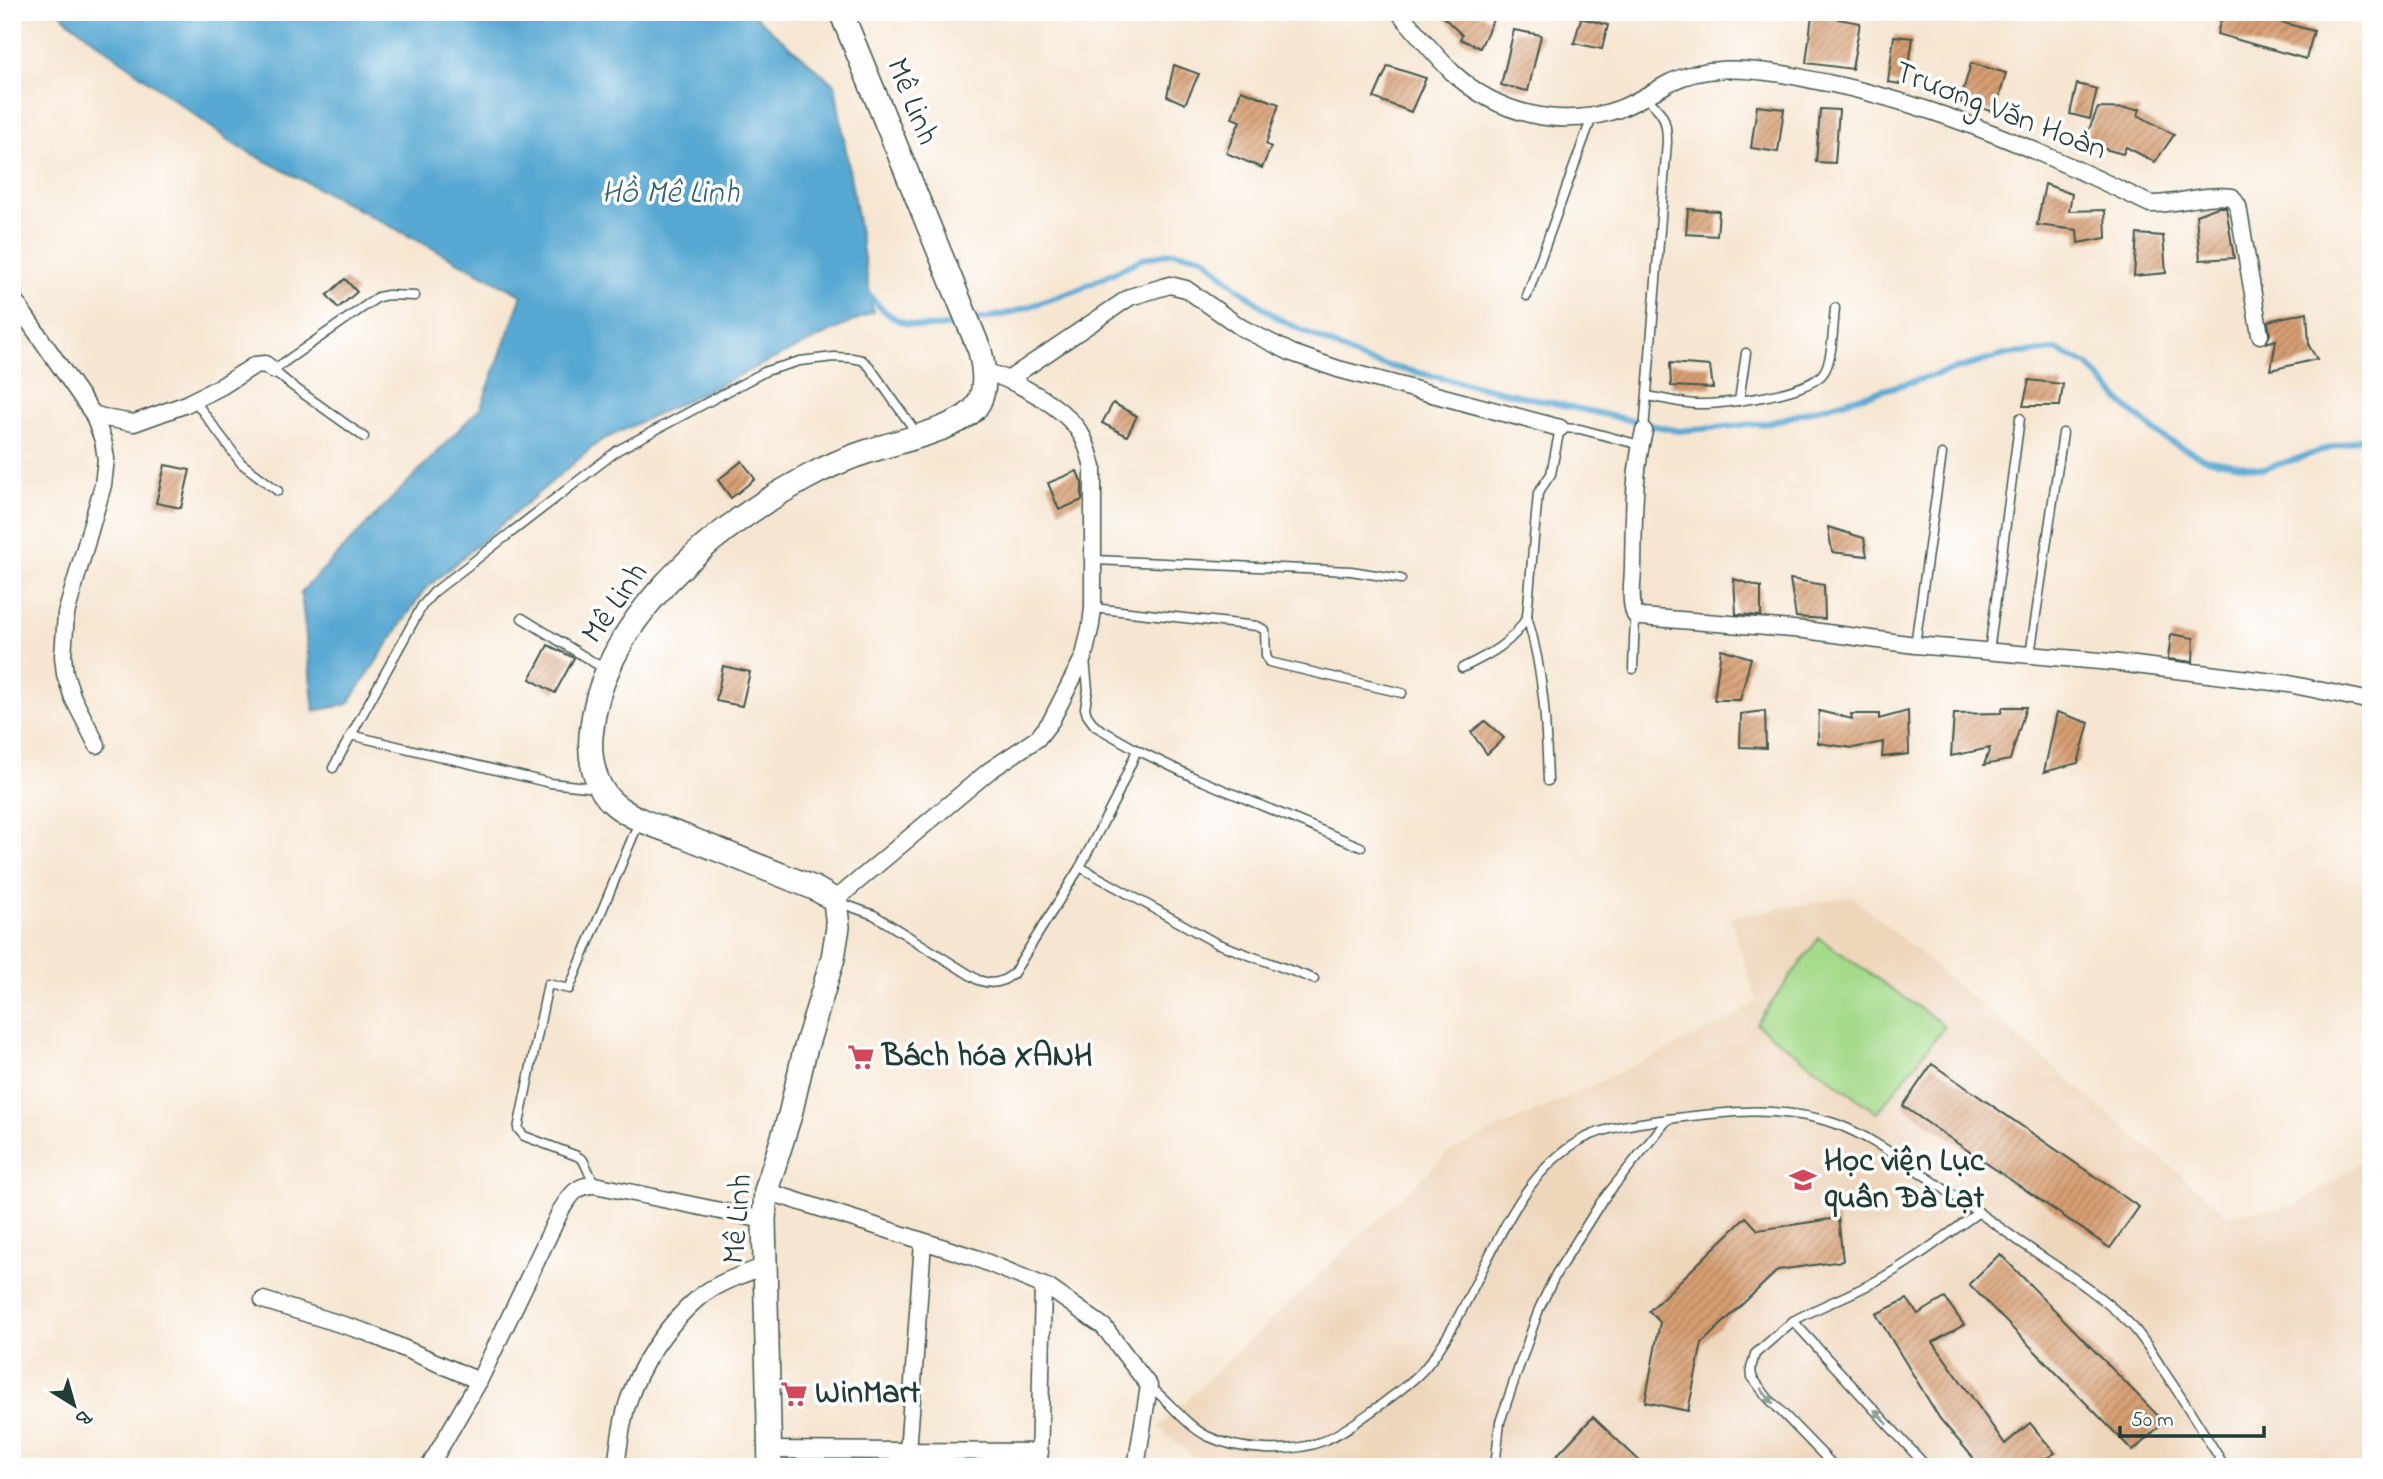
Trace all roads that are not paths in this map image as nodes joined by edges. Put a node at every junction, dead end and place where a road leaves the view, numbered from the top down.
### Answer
1 (841, 12) edge
2 (1399, 12) edge
3 (1644, 96) junction
4 (1592, 117) junction
5 (415, 296) dead end
6 (1527, 296) dead end
7 (12, 298) edge
8 (1835, 308) dead end
9 (2260, 335) dead end
10 (1746, 353) dead end
11 (982, 361) junction
12 (273, 370) junction
13 (1009, 379) junction
14 (1648, 396) junction
15 (194, 400) junction
16 (1739, 401) junction
17 (93, 414) junction
18 (2020, 418) dead end
19 (1560, 428) junction
20 (2063, 433) dead end
21 (919, 435) junction
22 (364, 437) dead end
23 (1642, 438) junction
24 (1942, 454) dead end
25 (278, 491) dead end
26 (1094, 560) junction
27 (1401, 579) dead end
28 (1093, 608) junction
29 (1635, 615) junction
30 (1527, 616) junction
31 (522, 618) dead end
32 (1915, 645) junction
33 (1989, 652) junction
34 (2030, 655) junction
35 (1084, 656) junction
36 (1462, 668) dead end
37 (1633, 669) dead end
38 (607, 671) junction
39 (1402, 693) dead end
40 (2371, 701) edge
41 (351, 735) junction
42 (97, 745) dead end
43 (1137, 750) junction
44 (333, 768) dead end
45 (1548, 781) dead end
46 (602, 789) junction
47 (640, 819) junction
48 (1361, 848) dead end
49 (1080, 867) junction
50 (835, 900) junction
51 (1314, 979) dead end
52 (1668, 1119) junction
53 (595, 1185) junction
54 (766, 1191) junction
55 (1979, 1212) junction
56 (764, 1220) junction
57 (923, 1242) junction
58 (765, 1266) junction
59 (1044, 1286) junction
60 (262, 1300) dead end
61 (1793, 1321) junction
62 (478, 1381) junction
63 (1149, 1386) junction
64 (907, 1458) edge
65 (770, 1459) edge
66 (1040, 1459) edge
67 (429, 1467) edge
68 (616, 1467) edge
69 (1136, 1467) edge
70 (1496, 1467) edge
71 (1835, 1467) edge
72 (1927, 1467) edge
73 (2225, 1467) edge

1 - 11 street, Mê Linh
2 - 4 street, Trương Văn Hoàn
3 - 4 street, Trương Văn Hoàn
3 - 9 street, Trương Văn Hoàn
3 - 14 lane
4 - 6 lane
5 - 12 lane
7 - 17 street
8 - 16 lane
10 - 16 lane
11 - 13 street
11 - 21 street, Mê Linh
12 - 15 street
12 - 22 lane
13 - 19 street
13 - 26 street
14 - 16 lane
14 - 23 lane
15 - 17 street
15 - 25 lane
17 - 42 street
18 - 33 lane
19 - 23 lane
19 - 30 lane
20 - 34 lane
21 - 38 street, Mê Linh
21 - 41 lane
23 - 29 street
24 - 32 lane
26 - 27 lane
26 - 28 street
28 - 35 street
28 - 39 lane
29 - 32 street
29 - 37 lane
30 - 36 lane
30 - 45 lane
31 - 38 lane
32 - 33 street
33 - 34 street
34 - 40 street
35 - 43 lane
35 - 50 street
38 - 46 street, Mê Linh
41 - 44 lane
41 - 46 lane
43 - 48 lane
43 - 49 lane
46 - 47 street
47 - 50 street
47 - 53 lane
49 - 50 lane
49 - 51 lane
50 - 54 street, Mê Linh
52 - 55 lane
52 - 63 lane
52 - 70 lane
53 - 56 street
53 - 62 street
54 - 56 street, Mê Linh
54 - 57 street
55 - 61 lane
55 - 73 lane
56 - 58 street, Mê Linh
57 - 59 street
57 - 64 street
58 - 65 street, Mê Linh
58 - 68 street
59 - 63 street
59 - 66 street
60 - 62 street
61 -> 71 lane
72 -> 61 lane
62 - 67 street
63 - 69 street
64 - 65 street
64 - 66 street

